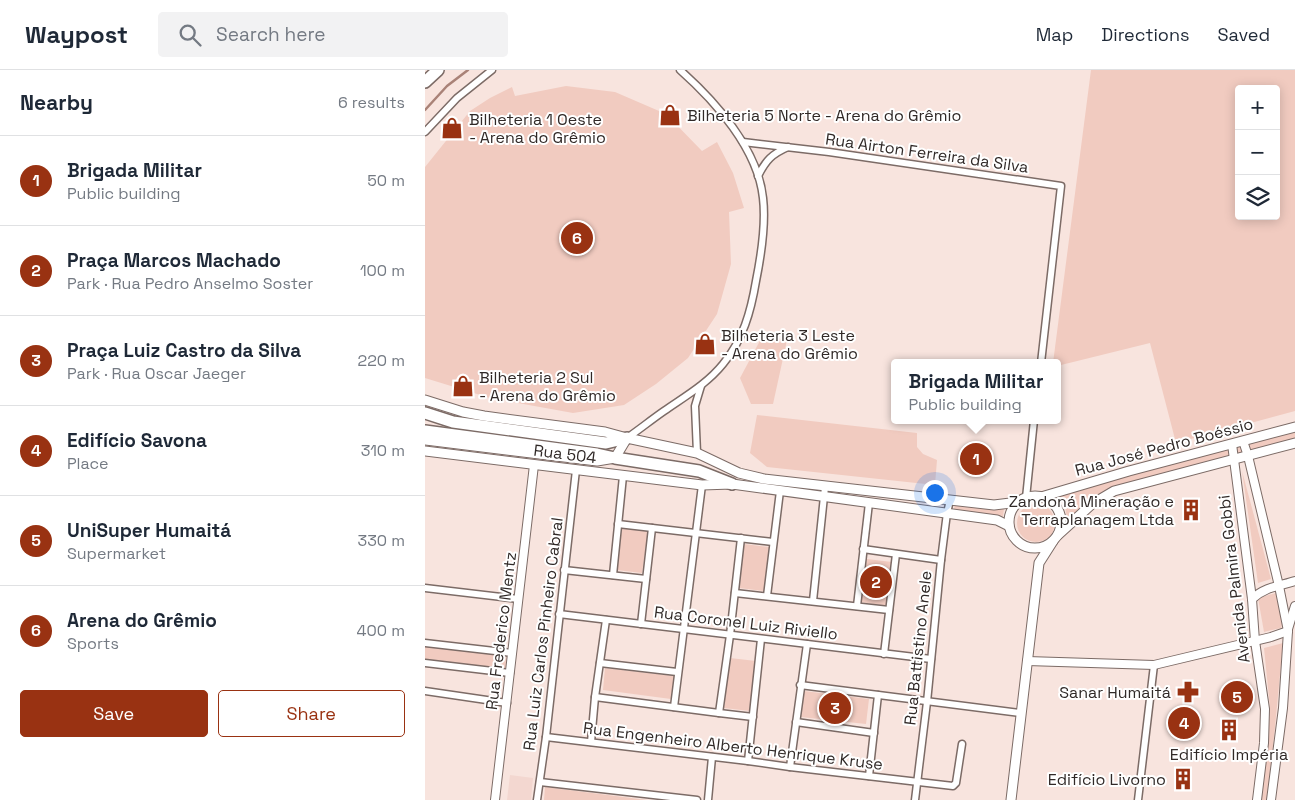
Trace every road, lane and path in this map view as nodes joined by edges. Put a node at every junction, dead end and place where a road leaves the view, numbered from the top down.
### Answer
1 (438, 70) edge
2 (492, 70) edge
3 (680, 70) edge
4 (425, 82) edge
5 (425, 132) edge
6 (743, 142) junction
7 (790, 147) junction
8 (758, 176) junction
9 (1041, 359) edge
10 (701, 386) junction
11 (425, 400) edge
12 (425, 412) edge
13 (1033, 424) edge
14 (1295, 428) edge
15 (425, 431) edge
16 (627, 438) junction
17 (425, 440) edge
18 (1243, 441) junction
19 (1295, 443) edge
20 (1231, 444) junction
21 (425, 452) edge
22 (697, 453) junction
23 (553, 456) junction
24 (1249, 456) junction
25 (615, 458) junction
26 (1233, 460) junction
27 (534, 465) junction
28 (576, 470) junction
29 (623, 476) junction
30 (764, 479) junction
31 (732, 484) junction
32 (702, 486) junction
33 (825, 487) junction
34 (763, 489) junction
35 (781, 491) junction
36 (1041, 496) junction
37 (824, 497) junction
38 (923, 498) junction
39 (950, 500) junction
40 (1022, 500) junction
41 (869, 503) junction
42 (922, 510) junction
43 (947, 513) junction
44 (618, 524) junction
45 (1009, 526) junction
46 (653, 528) junction
47 (695, 533) junction
48 (741, 538) junction
49 (1056, 538) junction
50 (773, 542) junction
51 (1031, 548) junction
52 (863, 549) junction
53 (896, 554) junction
54 (941, 560) junction
55 (1039, 563) junction
56 (564, 570) junction
57 (613, 575) junction
58 (646, 579) junction
59 (1295, 581) edge
60 (1279, 586) junction
61 (425, 588) edge
62 (735, 593) junction
63 (767, 596) junction
64 (519, 599) junction
65 (1252, 599) junction
66 (813, 601) junction
67 (857, 606) junction
68 (1295, 606) edge
69 (889, 610) junction
70 (559, 614) junction
71 (607, 620) junction
72 (641, 624) junction
73 (684, 629) junction
74 (1288, 631) junction
75 (730, 635) junction
76 (761, 639) junction
77 (1255, 641) junction
78 (425, 643) edge
79 (807, 644) junction
80 (512, 653) junction
81 (884, 654) junction
82 (931, 660) junction
83 (1027, 661) junction
84 (425, 663) edge
85 (600, 663) junction
86 (1154, 665) junction
87 (677, 672) junction
88 (510, 673) junction
89 (800, 685) junction
90 (425, 691) edge
91 (878, 695) junction
92 (595, 697) junction
93 (927, 702) junction
94 (507, 703) junction
95 (674, 707) junction
96 (1020, 713) junction
97 (719, 714) junction
98 (753, 717) junction
99 (796, 722) junction
100 (874, 732) junction
101 (546, 737) junction
102 (591, 742) junction
103 (962, 744) dead end
104 (713, 757) junction
105 (748, 761) junction
106 (790, 767) junction
107 (869, 776) junction
108 (540, 782) junction
109 (917, 782) junction
110 (665, 798) edge
111 (495, 800) edge
112 (537, 800) edge
113 (697, 800) edge
114 (708, 800) edge
115 (915, 800) edge
116 (1011, 800) edge
117 (1138, 800) edge
118 (1257, 800) edge
119 (1271, 800) edge

1 - 4 highway
2 - 5 street
3 - 6 street
6 - 7 street, Rua Airton Ferreira da Silva
6 - 8 street
7 - 8 street
7 - 9 street, Rua Airton Ferreira da Silva
8 - 10 street
10 - 16 street
10 - 22 street
11 - 16 main road
12 - 16 highway
13 - 40 street
14 - 18 main road, Rua José Pedro Boéssio
15 - 25 highway
16 - 22 main road
16 - 25 main road
17 - 23 main road
18 - 20 main road, Rua José Pedro Boéssio
18 - 24 street, Avenida Palmira Gobbi
19 - 24 main road, Rua José Pedro Boéssio
20 - 26 street, Avenida Palmira Gobbi
20 - 36 main road, Rua José Pedro Boéssio
21 - 27 main road, Rua 504
22 - 30 main road
23 - 25 main road
23 - 27 main road
24 - 26 main road, Rua José Pedro Boéssio
24 - 60 street, Avenida Palmira Gobbi
25 - 31 highway
26 - 49 main road, Rua José Pedro Boéssio
26 - 65 street, Avenida Palmira Gobbi
27 - 28 main road, Rua 504
27 - 64 street, Rua Frederico Mentz
28 - 29 main road, Rua 504
28 - 56 street, Rua Luiz Carlos Pinheiro Cabral
29 - 32 main road, Rua 504
29 - 44 street
30 - 33 main road
30 - 34 main road
31 - 32 main road, Rua 504
31 - 34 main road, Rua 504
32 - 47 street
33 - 37 street
33 - 38 main road
34 - 35 main road, Rua 504
35 - 37 main road, Rua 504
35 - 50 street
36 - 40 main road
36 - 49 main road
37 - 41 main road, Rua 504
37 - 66 street
38 - 39 main road
38 - 42 main road
39 - 40 main road
39 - 43 street, Rua Battistino Anele
40 - 45 main road
41 - 42 main road, Rua 504
41 - 52 street
42 - 43 main road, Rua 504
43 - 45 main road, Rua 504
43 - 54 street, Rua Battistino Anele
44 - 46 street
44 - 57 street
45 - 51 main road
46 - 47 street
46 - 58 street
47 - 48 street
47 - 73 street
48 - 50 street
48 - 62 street
49 - 51 main road
49 - 55 main road
50 - 63 street
51 - 55 main road
52 - 53 street
52 - 67 street
53 - 54 street
53 - 69 street
54 - 82 street, Rua Battistino Anele
55 - 83 main road
56 - 57 street
56 - 70 street, Rua Luiz Carlos Pinheiro Cabral
57 - 58 street
58 - 72 street
59 - 60 street
60 - 65 street
60 - 74 street, Avenida Palmira Gobbi
61 - 64 street
62 - 63 street
62 - 75 street
63 - 66 street
64 - 80 street, Rua Frederico Mentz
65 - 77 street, Avenida Palmira Gobbi
66 - 67 street
67 - 69 street
68 - 74 street
69 - 81 street
70 - 71 street, Rua Coronel Luiz Riviello
70 - 101 street, Rua Luiz Carlos Pinheiro Cabral
71 - 72 street, Rua Coronel Luiz Riviello
71 - 85 street
72 - 73 street, Rua Coronel Luiz Riviello
73 - 75 street, Rua Coronel Luiz Riviello
73 - 87 street
74 - 77 street
74 - 119 street, Avenida Palmira Gobbi
75 - 76 street, Rua Coronel Luiz Riviello
75 - 97 street
76 - 79 street, Rua Coronel Luiz Riviello
76 - 98 street
77 - 86 street
77 - 118 street, Avenida Palmira Gobbi
78 - 80 street
79 - 81 street, Rua Coronel Luiz Riviello
79 - 89 street
80 - 88 street, Rua Frederico Mentz
81 - 82 street, Rua Coronel Luiz Riviello
82 - 93 street, Rua Battistino Anele
83 - 86 street
83 - 96 main road
84 - 88 street
85 - 87 street
85 - 92 street
86 - 117 street
87 - 95 street
88 - 94 street, Rua Frederico Mentz
89 - 91 street
89 - 99 street
90 - 94 street
91 - 93 street
91 - 100 street
92 - 95 street
92 - 102 street
93 - 96 street
93 - 109 street, Rua Battistino Anele
94 - 111 street, Rua Frederico Mentz
95 - 97 street
96 - 116 main road
97 - 98 street
98 - 105 street
99 - 100 street
99 - 106 street
100 - 107 street
101 - 102 street, Rua Engenheiro Alberto Henrique Kruse
101 - 108 street, Rua Luiz Carlos Pinheiro Cabral
102 - 104 street, Rua Engenheiro Alberto Henrique Kruse
103 - 109 street, Rua Engenheiro Alberto Henrique Kruse
104 - 105 street, Rua Engenheiro Alberto Henrique Kruse
104 - 114 street
105 - 106 street, Rua Engenheiro Alberto Henrique Kruse
106 - 107 street, Rua Engenheiro Alberto Henrique Kruse
107 - 109 street, Rua Engenheiro Alberto Henrique Kruse
108 - 110 street
108 - 112 street, Rua Luiz Carlos Pinheiro Cabral
109 - 115 street, Rua Battistino Anele
110 - 113 street

